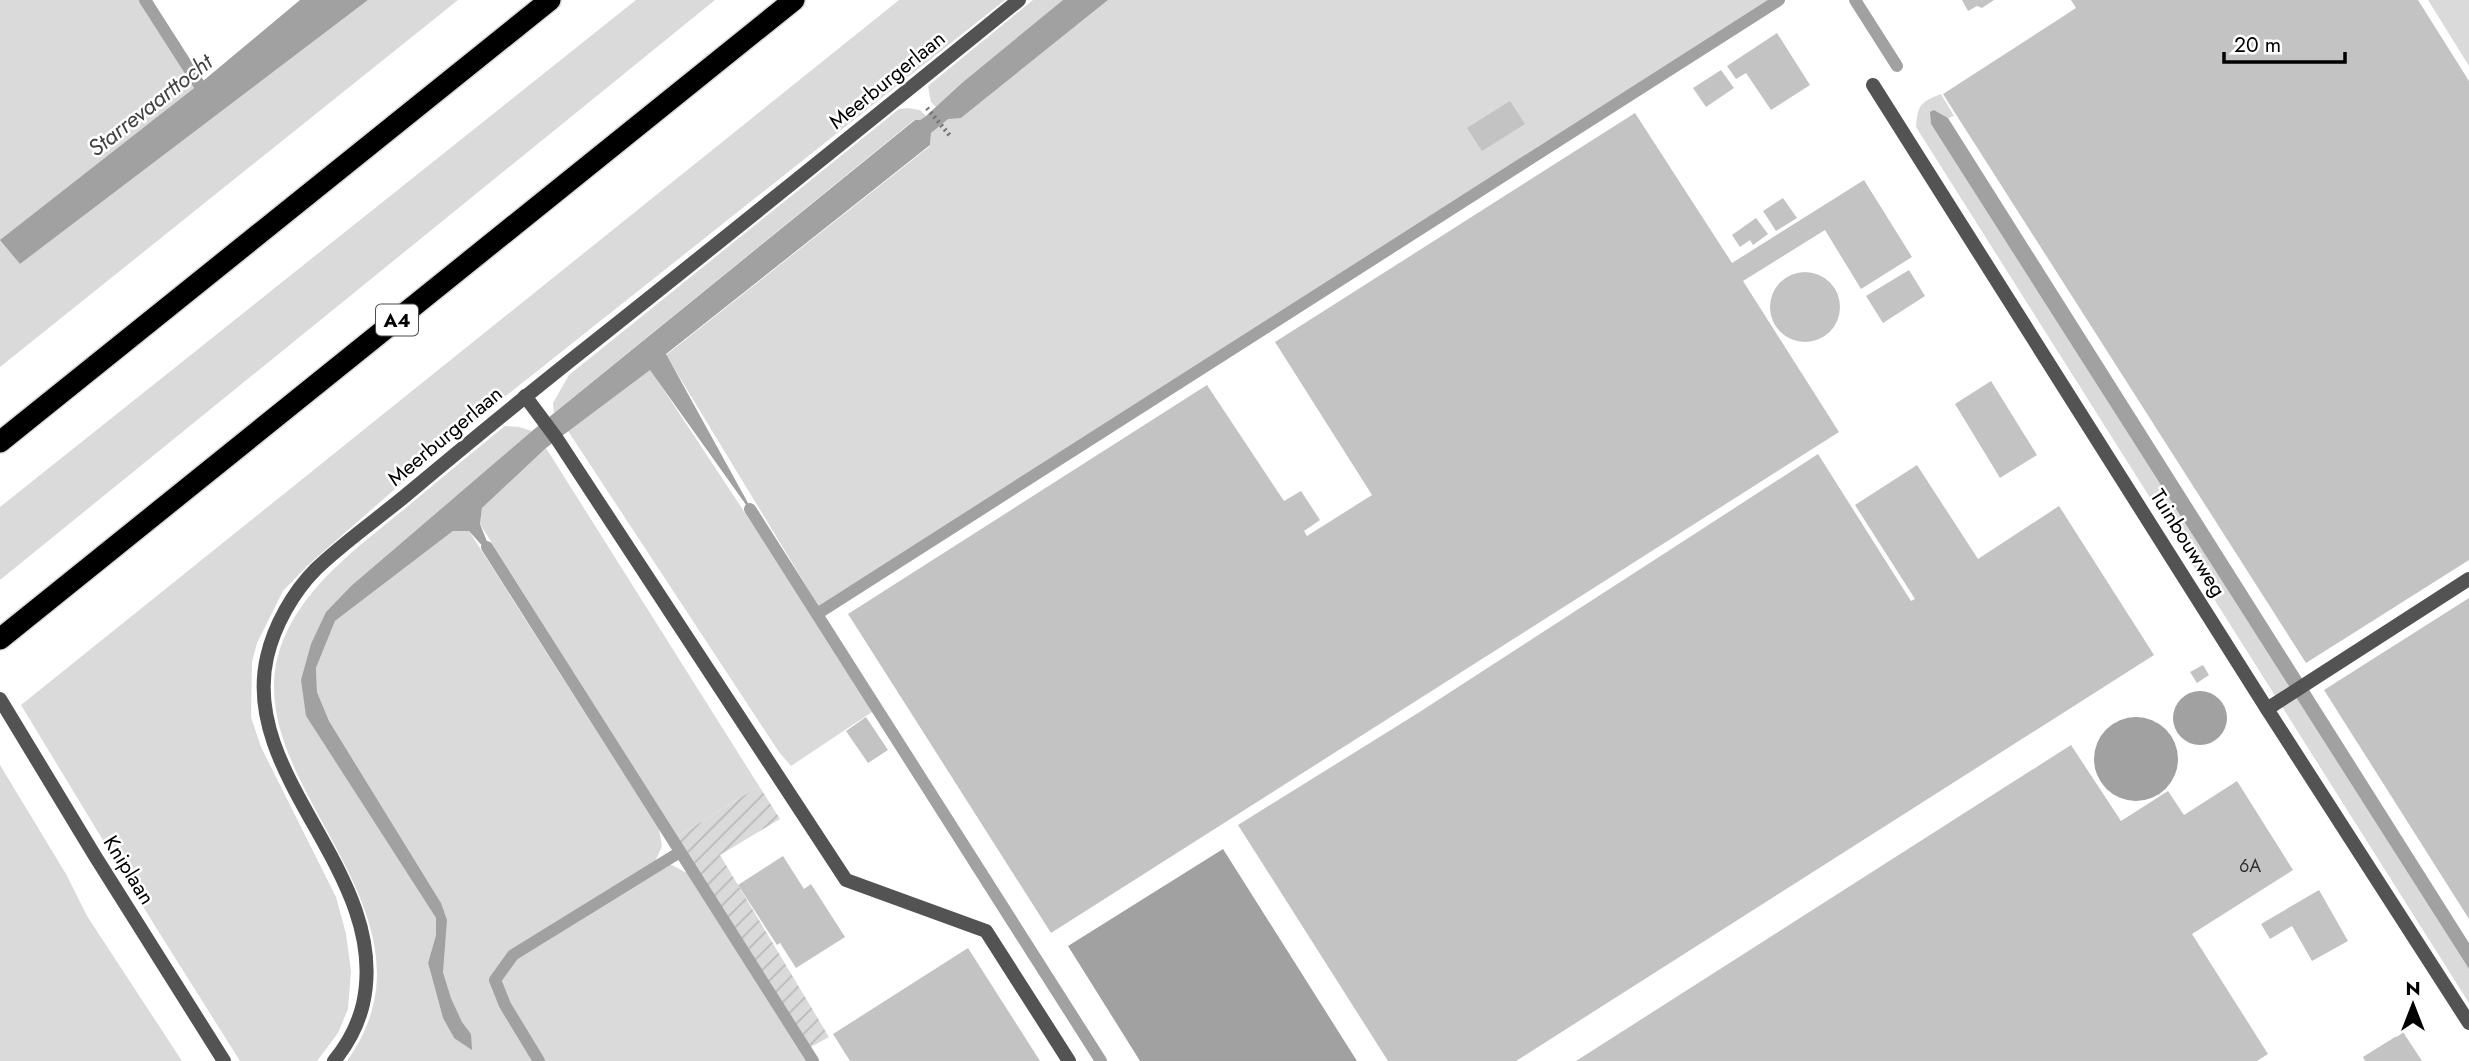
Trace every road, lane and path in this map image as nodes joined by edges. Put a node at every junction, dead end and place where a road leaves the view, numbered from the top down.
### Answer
1 (550, 0) edge
2 (794, 0) edge
3 (1019, 0) edge
4 (1873, 85) dead end
5 (931, 112) dead end
6 (951, 137) dead end
7 (525, 396) junction
8 (0, 442) edge
9 (2469, 579) edge
10 (0, 639) edge
11 (0, 699) edge
12 (2267, 709) junction
13 (2469, 1023) edge
14 (224, 1061) edge
15 (334, 1061) edge
16 (1069, 1061) edge

1 - 8 highway
2 - 10 highway, A4
3 - 7 street, Meerburgerlaan
4 - 12 street, Tuinbouwweg
5 - 6 path
7 - 15 street, Meerburgerlaan
7 - 16 street
9 - 12 street
11 - 14 street, Kniplaan
12 - 13 street, Tuinbouwweg

